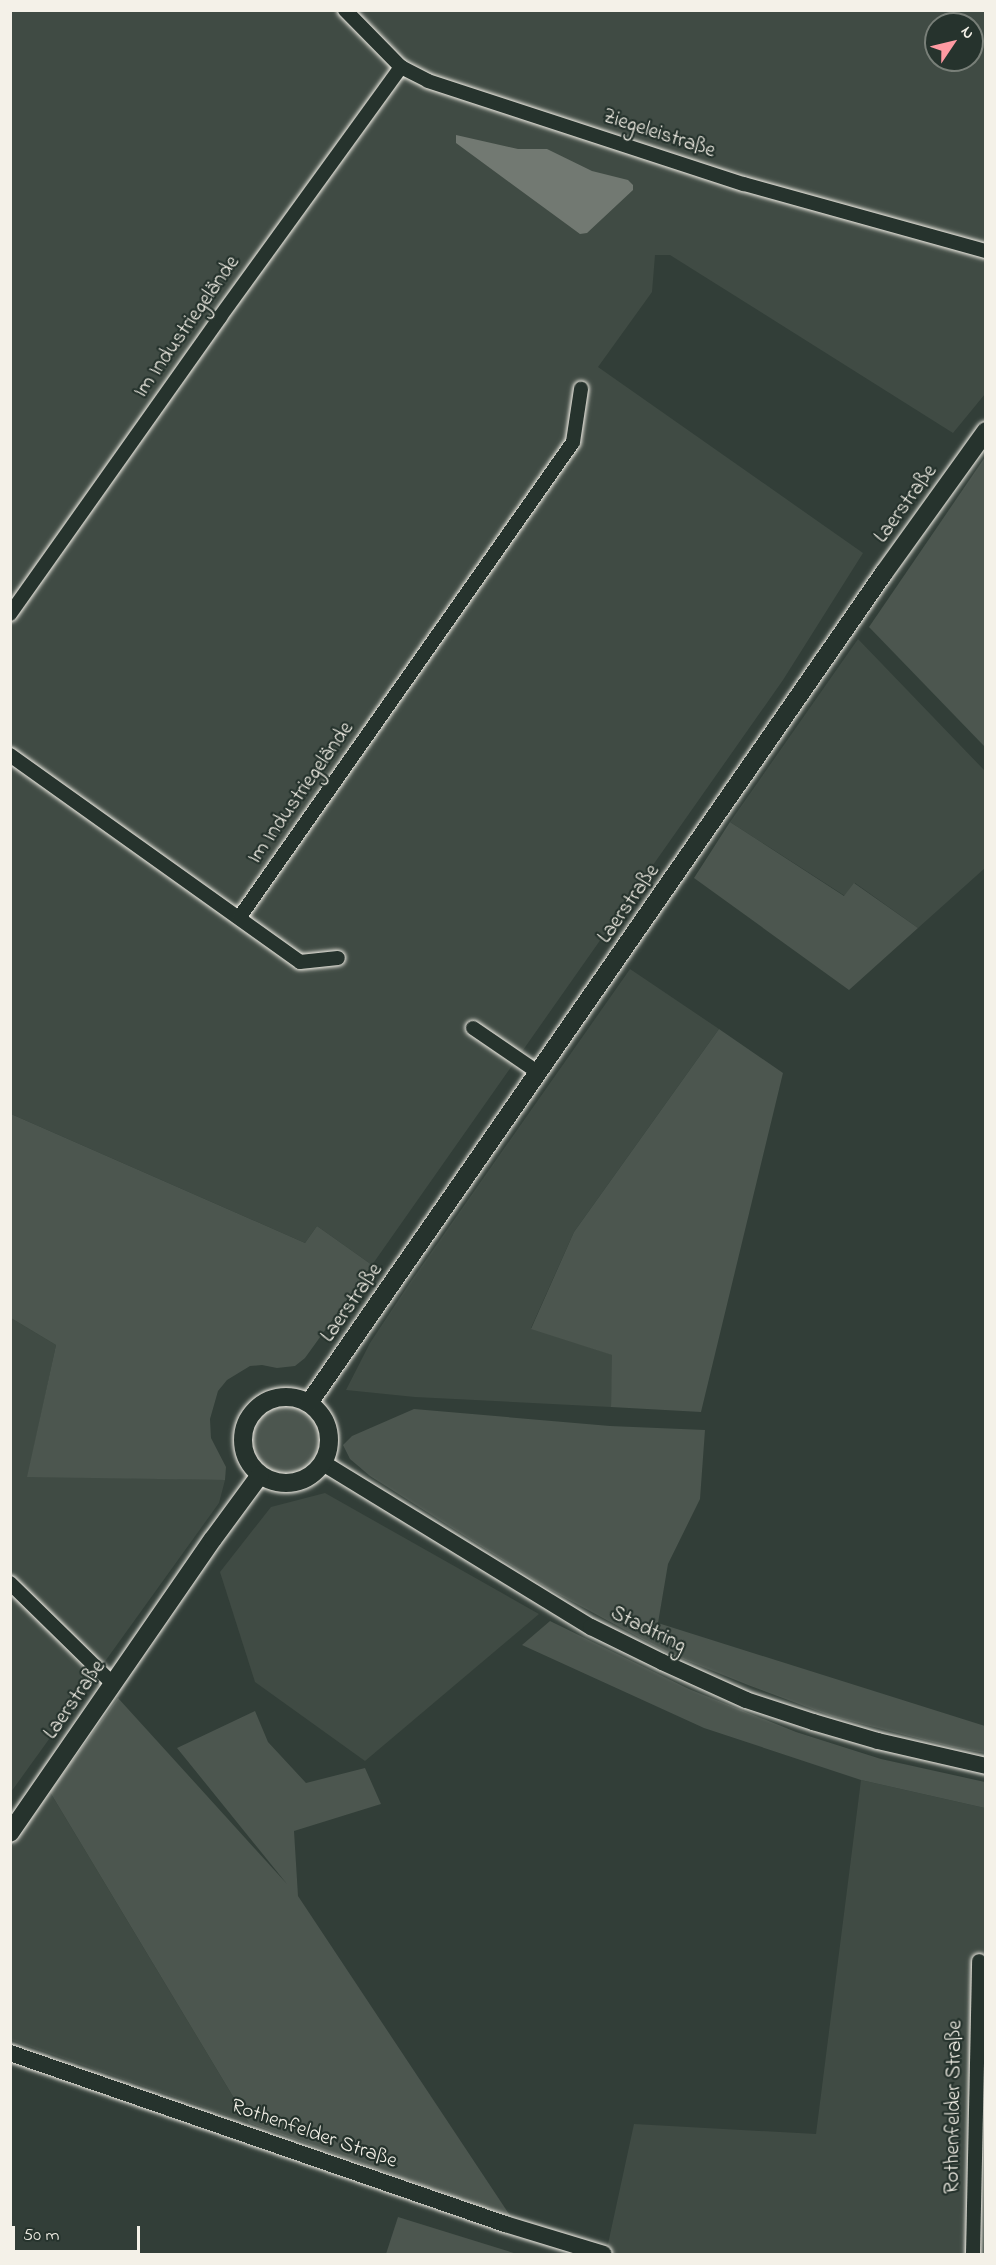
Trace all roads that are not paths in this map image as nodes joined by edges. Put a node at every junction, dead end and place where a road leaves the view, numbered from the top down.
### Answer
1 (345, 10) edge
2 (401, 67) junction
3 (986, 251) edge
4 (581, 389) dead end
5 (986, 432) edge
6 (10, 614) edge
7 (10, 755) edge
8 (239, 918) junction
9 (338, 958) dead end
10 (473, 1028) dead end
11 (539, 1073) junction
12 (309, 1403) junction
13 (323, 1463) junction
14 (260, 1475) junction
15 (10, 1583) edge
16 (113, 1684) junction
17 (986, 1766) edge
18 (10, 1833) edge
19 (979, 1961) dead end
20 (10, 2053) edge
21 (604, 2254) edge
22 (974, 2254) edge

1 - 2 street, Ziegeleistraße
2 - 3 street, Ziegeleistraße
2 - 6 street, Im Industriegelände
4 - 8 street, Im Industriegelände
5 - 11 main road, Laerstraße
7 - 8 street
8 - 9 street
10 - 11 street
11 - 12 main road, Laerstraße
12 - 13 main road
12 - 14 main road
13 - 14 main road
13 - 17 street, Stadtring
14 - 16 main road, Laerstraße
15 - 16 street
16 - 18 main road, Laerstraße
19 - 22 street, Rothenfelder Straße
20 - 21 street, Rothenfelder Straße

